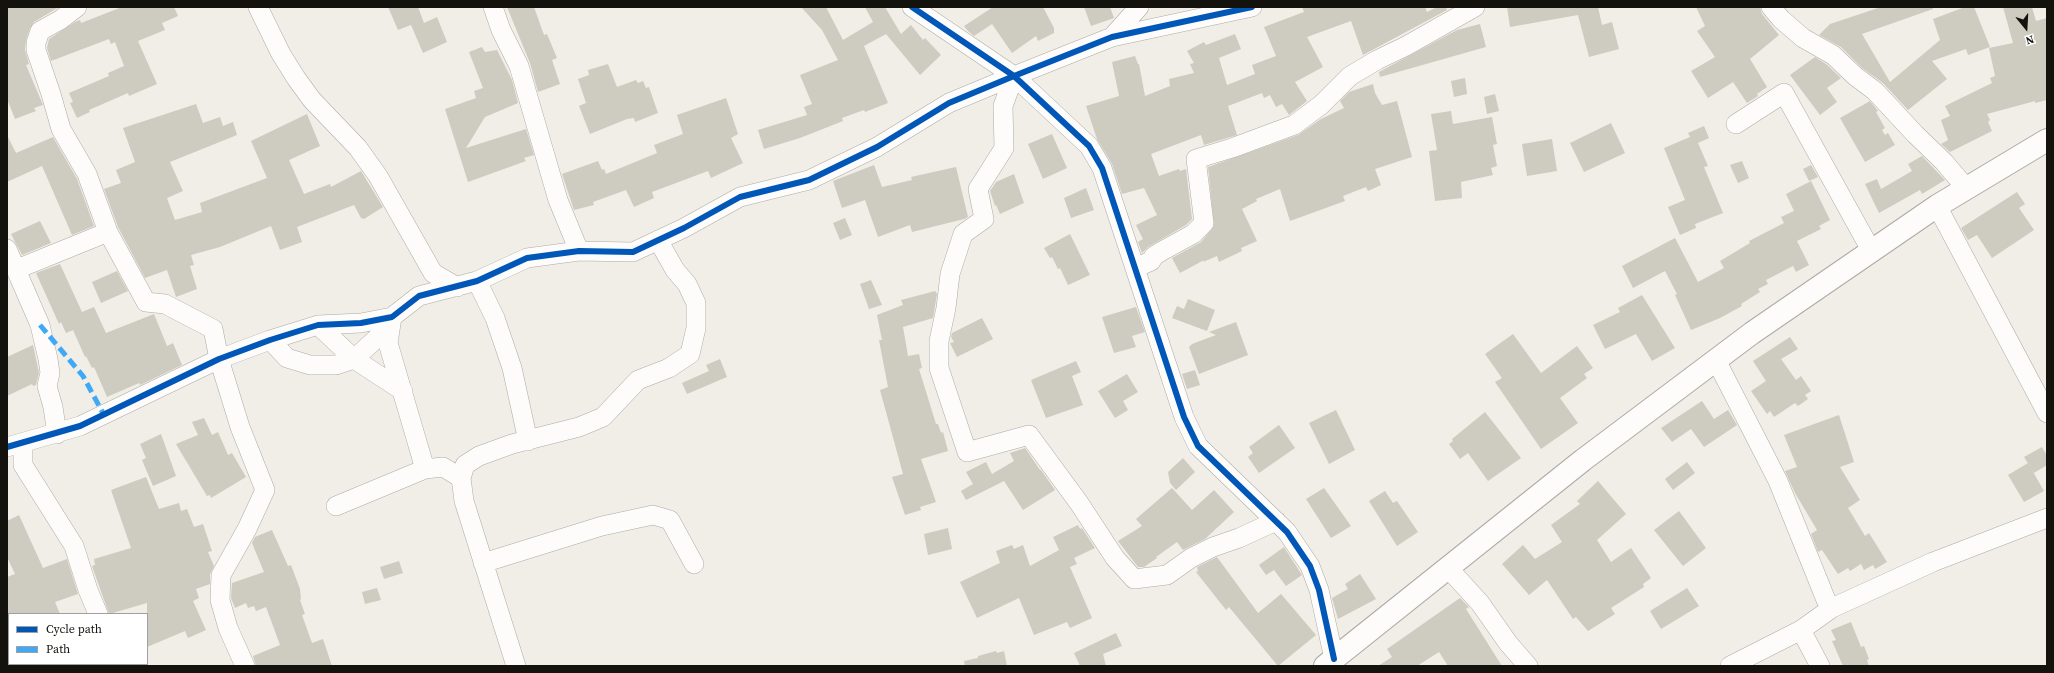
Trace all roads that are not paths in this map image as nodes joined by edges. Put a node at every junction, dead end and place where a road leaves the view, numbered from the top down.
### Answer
1 (77, 7) edge
2 (258, 7) edge
3 (493, 7) edge
4 (912, 7) edge
5 (1138, 7) edge
6 (1252, 7) edge
7 (1475, 7) edge
8 (1771, 7) edge
9 (1198, 12) edge
10 (1112, 37) junction
11 (1014, 76) junction
12 (1736, 124) dead end
13 (2047, 140) edge
14 (1966, 188) junction
15 (1937, 206) junction
16 (108, 232) junction
17 (658, 240) junction
18 (7, 249) edge
19 (579, 251) junction
20 (1872, 252) junction
21 (1134, 268) junction
22 (17, 269) junction
23 (433, 273) junction
24 (477, 281) junction
25 (457, 288) junction
26 (419, 296) junction
27 (391, 322) junction
28 (318, 324) junction
29 (270, 340) junction
30 (220, 359) junction
31 (354, 359) junction
32 (1716, 360) junction
33 (403, 391) junction
34 (2047, 413) edge
35 (57, 434) junction
36 (528, 441) junction
37 (15, 445) edge
38 (15, 461) edge
39 (425, 469) junction
40 (461, 478) junction
41 (336, 506) dead end
42 (2047, 518) edge
43 (1276, 521) junction
44 (483, 563) junction
45 (694, 564) dead end
46 (1448, 568) junction
47 (1832, 608) junction
48 (98, 613) edge
49 (1801, 630) junction
50 (1330, 663) edge
51 (244, 666) edge
52 (516, 666) edge
53 (1528, 666) edge
54 (1730, 666) edge
55 (1820, 666) edge

1 - 16 street
2 - 23 street
3 - 19 street
4 - 11 street
5 - 10 street
6 - 9 street
7 - 21 street
8 - 14 street
9 - 10 street
10 - 11 street
11 - 17 street
11 - 21 street
11 - 43 street
12 - 20 street
13 - 14 main road
14 - 15 main road
15 - 20 main road
15 - 34 street
16 - 22 street
16 - 30 street
17 - 19 street
17 - 36 street
18 - 22 street
19 - 24 street
20 - 32 main road
21 - 43 street
22 - 35 street
23 - 25 street
23 - 26 street
24 - 25 street
24 - 36 street
25 - 26 street
26 - 27 street
27 - 28 street
27 - 31 street
27 - 33 street
28 - 29 street
28 - 31 street
29 - 30 street
29 - 31 street
30 - 35 street
30 - 51 street
31 - 33 street
32 - 46 main road
32 - 47 street
33 - 39 street
35 - 37 street
36 - 40 street
37 - 38 street
38 - 48 street
39 - 40 street
39 - 41 street
40 - 44 street
42 - 47 street
43 - 50 street
44 - 45 street
44 - 52 street
46 - 50 main road
46 - 53 street
47 - 49 street
49 - 54 street
49 - 55 street

